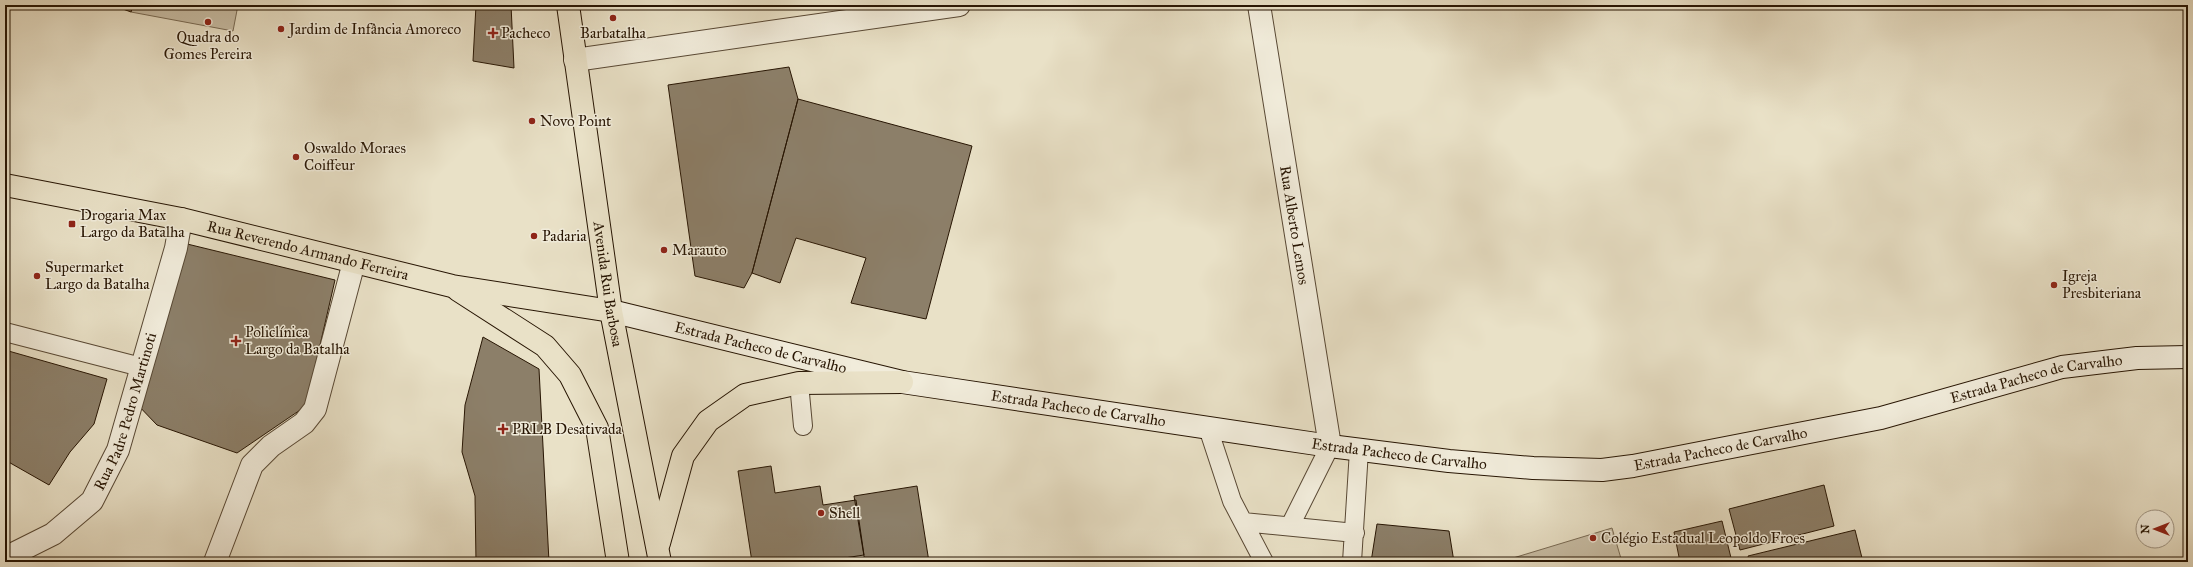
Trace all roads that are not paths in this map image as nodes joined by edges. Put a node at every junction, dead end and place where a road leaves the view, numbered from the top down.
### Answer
1 (568, 5) edge
2 (959, 5) edge
3 (1260, 5) edge
4 (576, 60) junction
5 (5, 185) edge
6 (181, 219) junction
7 (354, 262) junction
8 (452, 286) junction
9 (611, 311) junction
10 (5, 332) edge
11 (2188, 357) edge
12 (141, 367) junction
13 (902, 382) junction
14 (799, 383) junction
15 (803, 426) dead end
16 (1208, 428) junction
17 (1330, 446) junction
18 (1359, 450) junction
19 (1242, 522) junction
20 (1290, 526) junction
21 (1355, 533) junction
22 (659, 554) edge
23 (5, 558) edge
24 (215, 562) edge
25 (618, 562) edge
26 (1264, 562) edge
27 (1352, 562) edge

1 - 4 main road, Avenida Rui Barbosa
2 - 4 main road
3 - 17 main road, Rua Alberto Lemos
4 - 9 main road, Avenida Rui Barbosa
5 - 6 main road, Rua Reverendo Armando Ferreira
6 - 7 main road, Rua Reverendo Armando Ferreira
6 - 12 main road, Rua Padre Pedro Martinoti
7 - 8 main road, Rua Reverendo Armando Ferreira
7 - 24 main road
8 - 9 main road, Rua Reverendo Armando Ferreira
8 - 25 main road
9 - 13 main road, Estrada Pacheco de Carvalho
9 - 22 main road, Avenida Rui Barbosa
10 - 12 lane
11 - 18 main road, Estrada Pacheco de Carvalho
12 - 23 main road, Rua Padre Pedro Martinoti
13 - 14 main road
13 - 16 main road, Estrada Pacheco de Carvalho
14 - 15 lane
14 - 22 main road
16 - 17 main road, Estrada Pacheco de Carvalho
16 - 19 lane
17 - 18 main road, Estrada Pacheco de Carvalho
17 - 20 lane
18 - 21 lane
19 - 20 lane
19 - 26 lane
20 - 21 lane
21 - 27 lane

